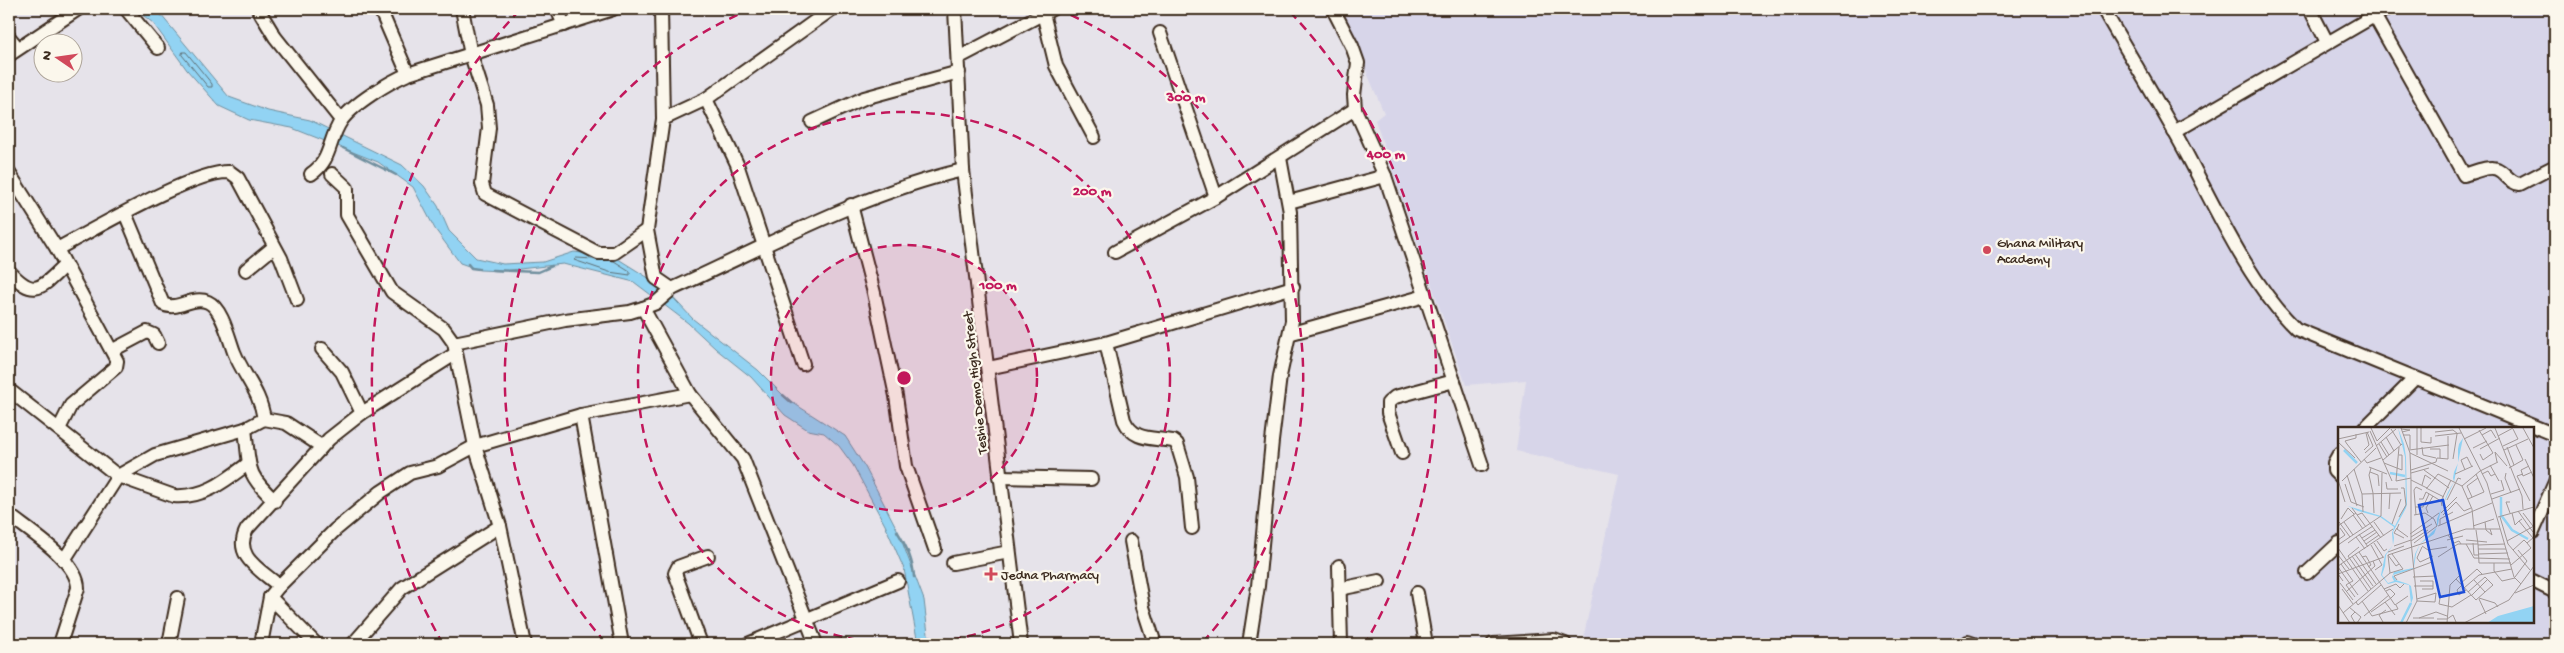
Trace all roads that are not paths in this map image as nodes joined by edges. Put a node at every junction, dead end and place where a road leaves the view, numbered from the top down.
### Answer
1 (78, 9) edge
2 (126, 9) edge
3 (258, 9) edge
4 (380, 9) edge
5 (462, 9) edge
6 (557, 9) edge
7 (613, 9) edge
8 (661, 9) edge
9 (832, 9) edge
10 (955, 9) edge
11 (1333, 9) edge
12 (2102, 9) edge
13 (2310, 9) edge
14 (2386, 9) edge
15 (1046, 10) edge
16 (2374, 15) junction
17 (564, 24) junction
18 (1160, 33) dead end
19 (9, 37) edge
20 (2327, 42) junction
21 (158, 48) dead end
22 (14, 52) edge
23 (471, 55) junction
24 (958, 58) junction
25 (958, 72) junction
26 (408, 74) junction
27 (706, 99) junction
28 (1355, 109) junction
29 (663, 118) junction
30 (342, 120) junction
31 (812, 122) dead end
32 (2174, 132) junction
33 (1094, 137) dead end
34 (1280, 158) junction
35 (2555, 166) edge
36 (963, 170) junction
37 (9, 173) edge
38 (311, 174) dead end
39 (332, 174) dead end
40 (1385, 176) junction
41 (1216, 197) junction
42 (1289, 202) junction
43 (851, 206) junction
44 (125, 213) junction
45 (647, 230) junction
46 (274, 247) junction
47 (764, 247) junction
48 (57, 249) junction
49 (1115, 252) dead end
50 (66, 265) junction
51 (246, 270) dead end
52 (9, 271) edge
53 (1293, 287) junction
54 (672, 289) junction
55 (1425, 296) junction
56 (297, 300) dead end
57 (643, 308) junction
58 (1292, 332) junction
59 (158, 343) dead end
60 (1106, 343) junction
61 (455, 348) junction
62 (322, 349) dead end
63 (113, 350) junction
64 (802, 364) dead end
65 (988, 368) junction
66 (2416, 378) junction
67 (1454, 381) junction
68 (9, 390) edge
69 (690, 394) junction
70 (362, 413) junction
71 (582, 415) junction
72 (264, 419) junction
73 (2366, 427) edge
74 (58, 429) junction
75 (245, 429) junction
76 (2555, 435) edge
77 (321, 446) junction
78 (475, 446) junction
79 (1402, 453) dead end
80 (2338, 456) edge
81 (249, 463) junction
82 (1482, 465) dead end
83 (2338, 475) edge
84 (118, 476) junction
85 (999, 477) junction
86 (1091, 479) dead end
87 (2555, 482) edge
88 (275, 501) junction
89 (9, 515) edge
90 (500, 526) junction
91 (1192, 528) dead end
92 (2534, 530) edge
93 (1131, 541) dead end
94 (2338, 544) edge
95 (935, 549) dead end
96 (1009, 552) junction
97 (708, 556) dead end
98 (64, 560) junction
99 (953, 562) dead end
100 (1339, 566) dead end
101 (2307, 573) dead end
102 (898, 581) dead end
103 (1379, 581) dead end
104 (2534, 582) edge
105 (279, 586) junction
106 (1338, 589) junction
107 (2555, 592) edge
108 (1418, 593) dead end
109 (270, 597) junction
110 (178, 598) dead end
111 (806, 619) junction
112 (60, 644) edge
113 (169, 644) edge
114 (260, 644) edge
115 (316, 644) edge
116 (353, 644) edge
117 (525, 644) edge
118 (622, 644) edge
119 (702, 644) edge
120 (748, 644) edge
121 (816, 644) edge
122 (1020, 644) edge
123 (1155, 644) edge
124 (1249, 644) edge
125 (1341, 644) edge
126 (1426, 644) edge
127 (1493, 644) edge
128 (1565, 644) edge

1 - 22 street
2 - 21 street
3 - 30 street
4 - 26 street
5 - 23 street
6 - 17 street
7 - 17 street
8 - 29 street
9 - 27 street
10 - 24 street, Teshie Demo High Street
11 - 28 street
12 - 32 street
13 - 20 street
14 - 16 street
15 - 24 street
15 - 33 street
16 - 20 street
16 - 35 street
17 - 23 street
18 - 41 street
19 - 22 street
20 - 32 street
23 - 26 street
23 - 45 street
24 - 25 street, Teshie Demo High Street
25 - 31 street
25 - 36 street, Teshie Demo High Street
26 - 30 street
27 - 29 street
27 - 47 street
28 - 34 street
28 - 40 street
29 - 45 street
30 - 38 street
32 - 66 street
34 - 41 street
34 - 42 street
36 - 43 street
36 - 65 street, Teshie Demo High Street
37 - 48 street
39 - 61 street
40 - 42 street
40 - 55 street
41 - 49 street
42 - 53 street
43 - 47 street
43 - 95 street
44 - 46 street
44 - 48 street
44 - 72 street
45 - 54 street
46 - 51 street
46 - 56 street
47 - 54 street
47 - 64 street
48 - 50 street
50 - 52 street
50 - 63 street
53 - 58 street
53 - 60 street
54 - 57 street
55 - 58 street
55 - 67 street
57 - 61 street
57 - 69 street
58 - 124 street
59 - 63 street
60 - 65 street
60 - 91 street
61 - 70 street
61 - 78 street
62 - 70 street
63 - 74 street
65 - 85 street, Teshie Demo High Street
66 - 73 street
66 - 76 street
67 - 79 street
67 - 82 street
68 - 74 street
69 - 71 street
69 - 111 street
70 - 77 street
71 - 78 street
71 - 118 street
72 - 75 street
72 - 77 street
74 - 84 street
75 - 81 street
75 - 84 street
77 - 88 street
78 - 90 street
78 - 105 street
80 - 83 street
81 - 84 street
81 - 88 street
84 - 98 street
85 - 86 street
85 - 96 street, Teshie Demo High Street
87 - 92 street
88 - 105 street
89 - 98 street
90 - 116 street
90 - 117 street
93 - 123 street
94 - 101 street
96 - 99 street
96 - 122 street, Teshie Demo High Street
97 - 119 street
98 - 112 street
100 - 106 street
102 - 111 street
103 - 106 street
104 - 107 street
105 - 109 street
106 - 125 street
108 - 126 street
109 - 114 street
109 - 115 street
110 - 113 street
111 - 120 street
111 - 121 street
127 - 128 street

